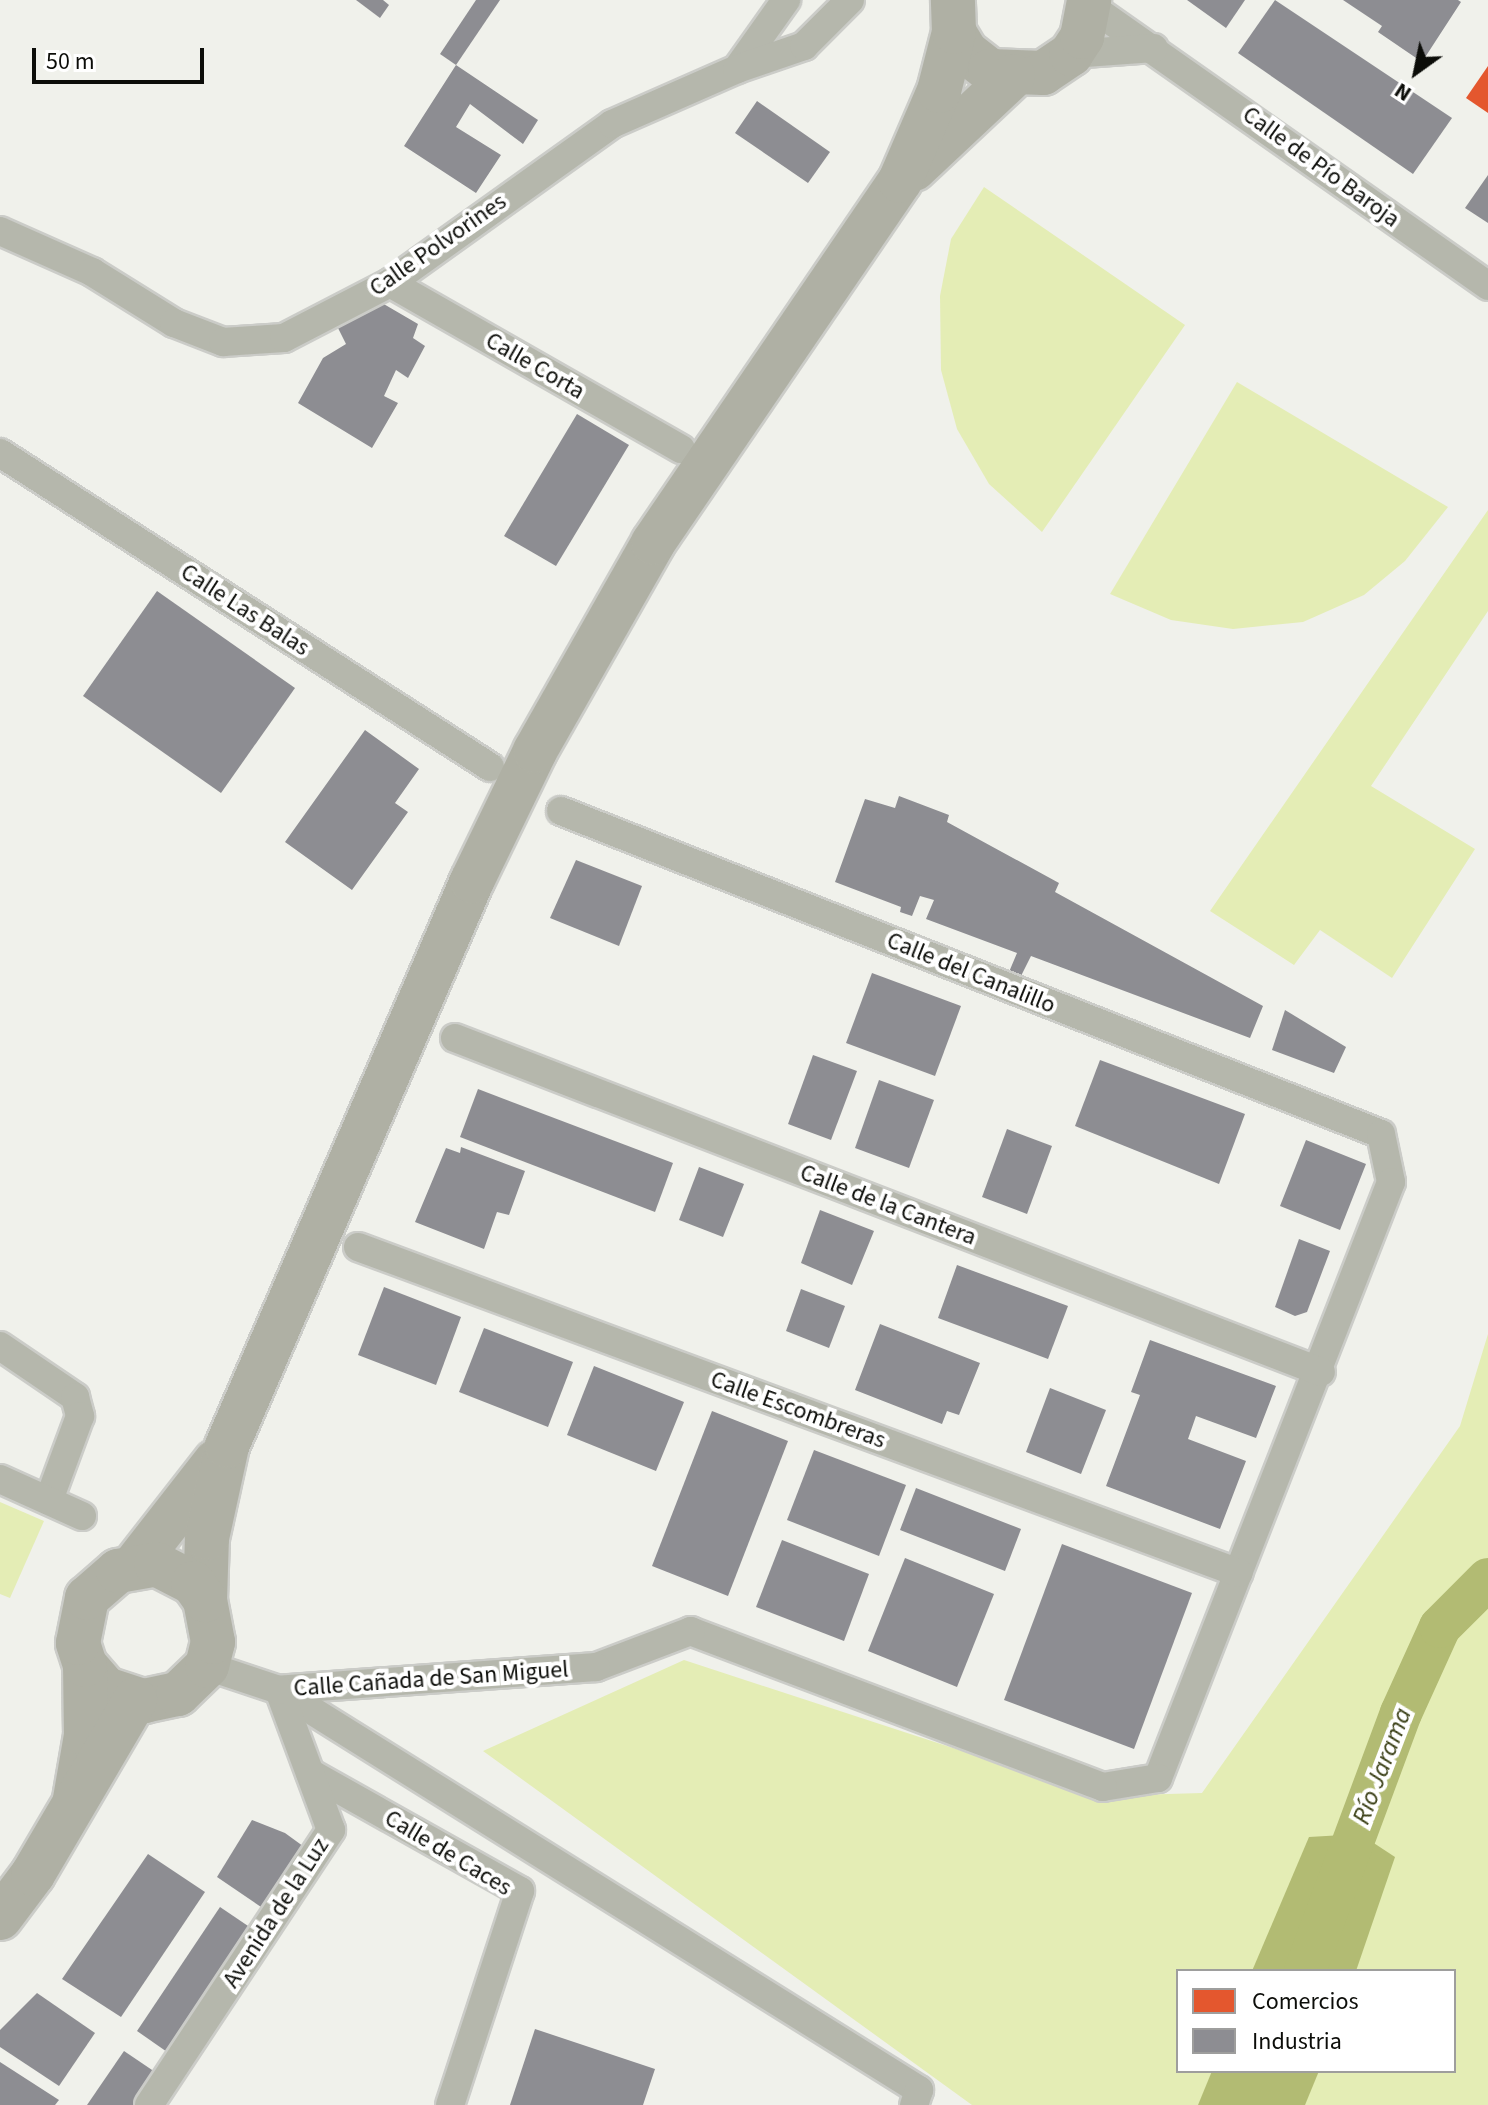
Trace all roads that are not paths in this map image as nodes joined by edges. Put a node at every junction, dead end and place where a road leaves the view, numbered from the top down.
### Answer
1 (786, 0) edge
2 (850, 0) edge
3 (1089, 3) edge
4 (953, 16) edge
5 (1154, 48) junction
6 (1071, 54) junction
7 (737, 69) junction
8 (1013, 76) junction
9 (900, 181) junction
10 (0, 231) edge
11 (390, 283) junction
12 (1488, 286) edge
13 (681, 449) dead end
14 (0, 453) edge
15 (490, 767) dead end
16 (561, 811) dead end
17 (455, 1038) dead end
18 (358, 1247) dead end
19 (0, 1346) edge
20 (1321, 1372) junction
21 (227, 1446) junction
22 (0, 1479) edge
23 (49, 1500) junction
24 (82, 1516) dead end
25 (134, 1566) junction
26 (1239, 1573) junction
27 (205, 1600) junction
28 (85, 1665) junction
29 (207, 1666) junction
30 (279, 1690) junction
31 (135, 1700) junction
32 (310, 1773) junction
33 (75, 1799) junction
34 (0, 1918) edge
35 (916, 2098) edge
36 (149, 2105) edge
37 (450, 2105) edge

1 - 7 street
2 - 7 street, Calle Polvorines
3 - 5 street, Calle de Pío Baroja
3 - 6 main road
4 - 8 main road
4 - 9 main road
5 - 6 street
5 - 12 street, Calle de Pío Baroja
6 - 8 main road
7 - 11 street, Calle Polvorines
8 - 9 main road
9 - 21 main road
10 - 11 street, Calle Polvorines
11 - 13 street, Calle Corta
14 - 15 street, Calle Las Balas
16 - 20 street, Calle del Canalillo
17 - 20 street, Calle de la Cantera
18 - 26 street, Calle Escombreras
19 - 23 street
20 - 26 street
21 - 25 main road
21 - 27 main road
22 - 23 street
23 - 24 street
25 - 27 main road
25 - 28 main road
26 - 30 street, Calle Cañada de San Miguel
27 - 29 main road
28 - 31 main road
28 - 33 main road
29 - 30 street
29 - 31 main road
30 - 32 street, Avenida de la Luz
30 - 35 street, Calle Cañada de San Miguel
31 - 33 main road
32 - 36 street, Avenida de la Luz
32 - 37 street, Calle de Caces
33 - 34 main road

